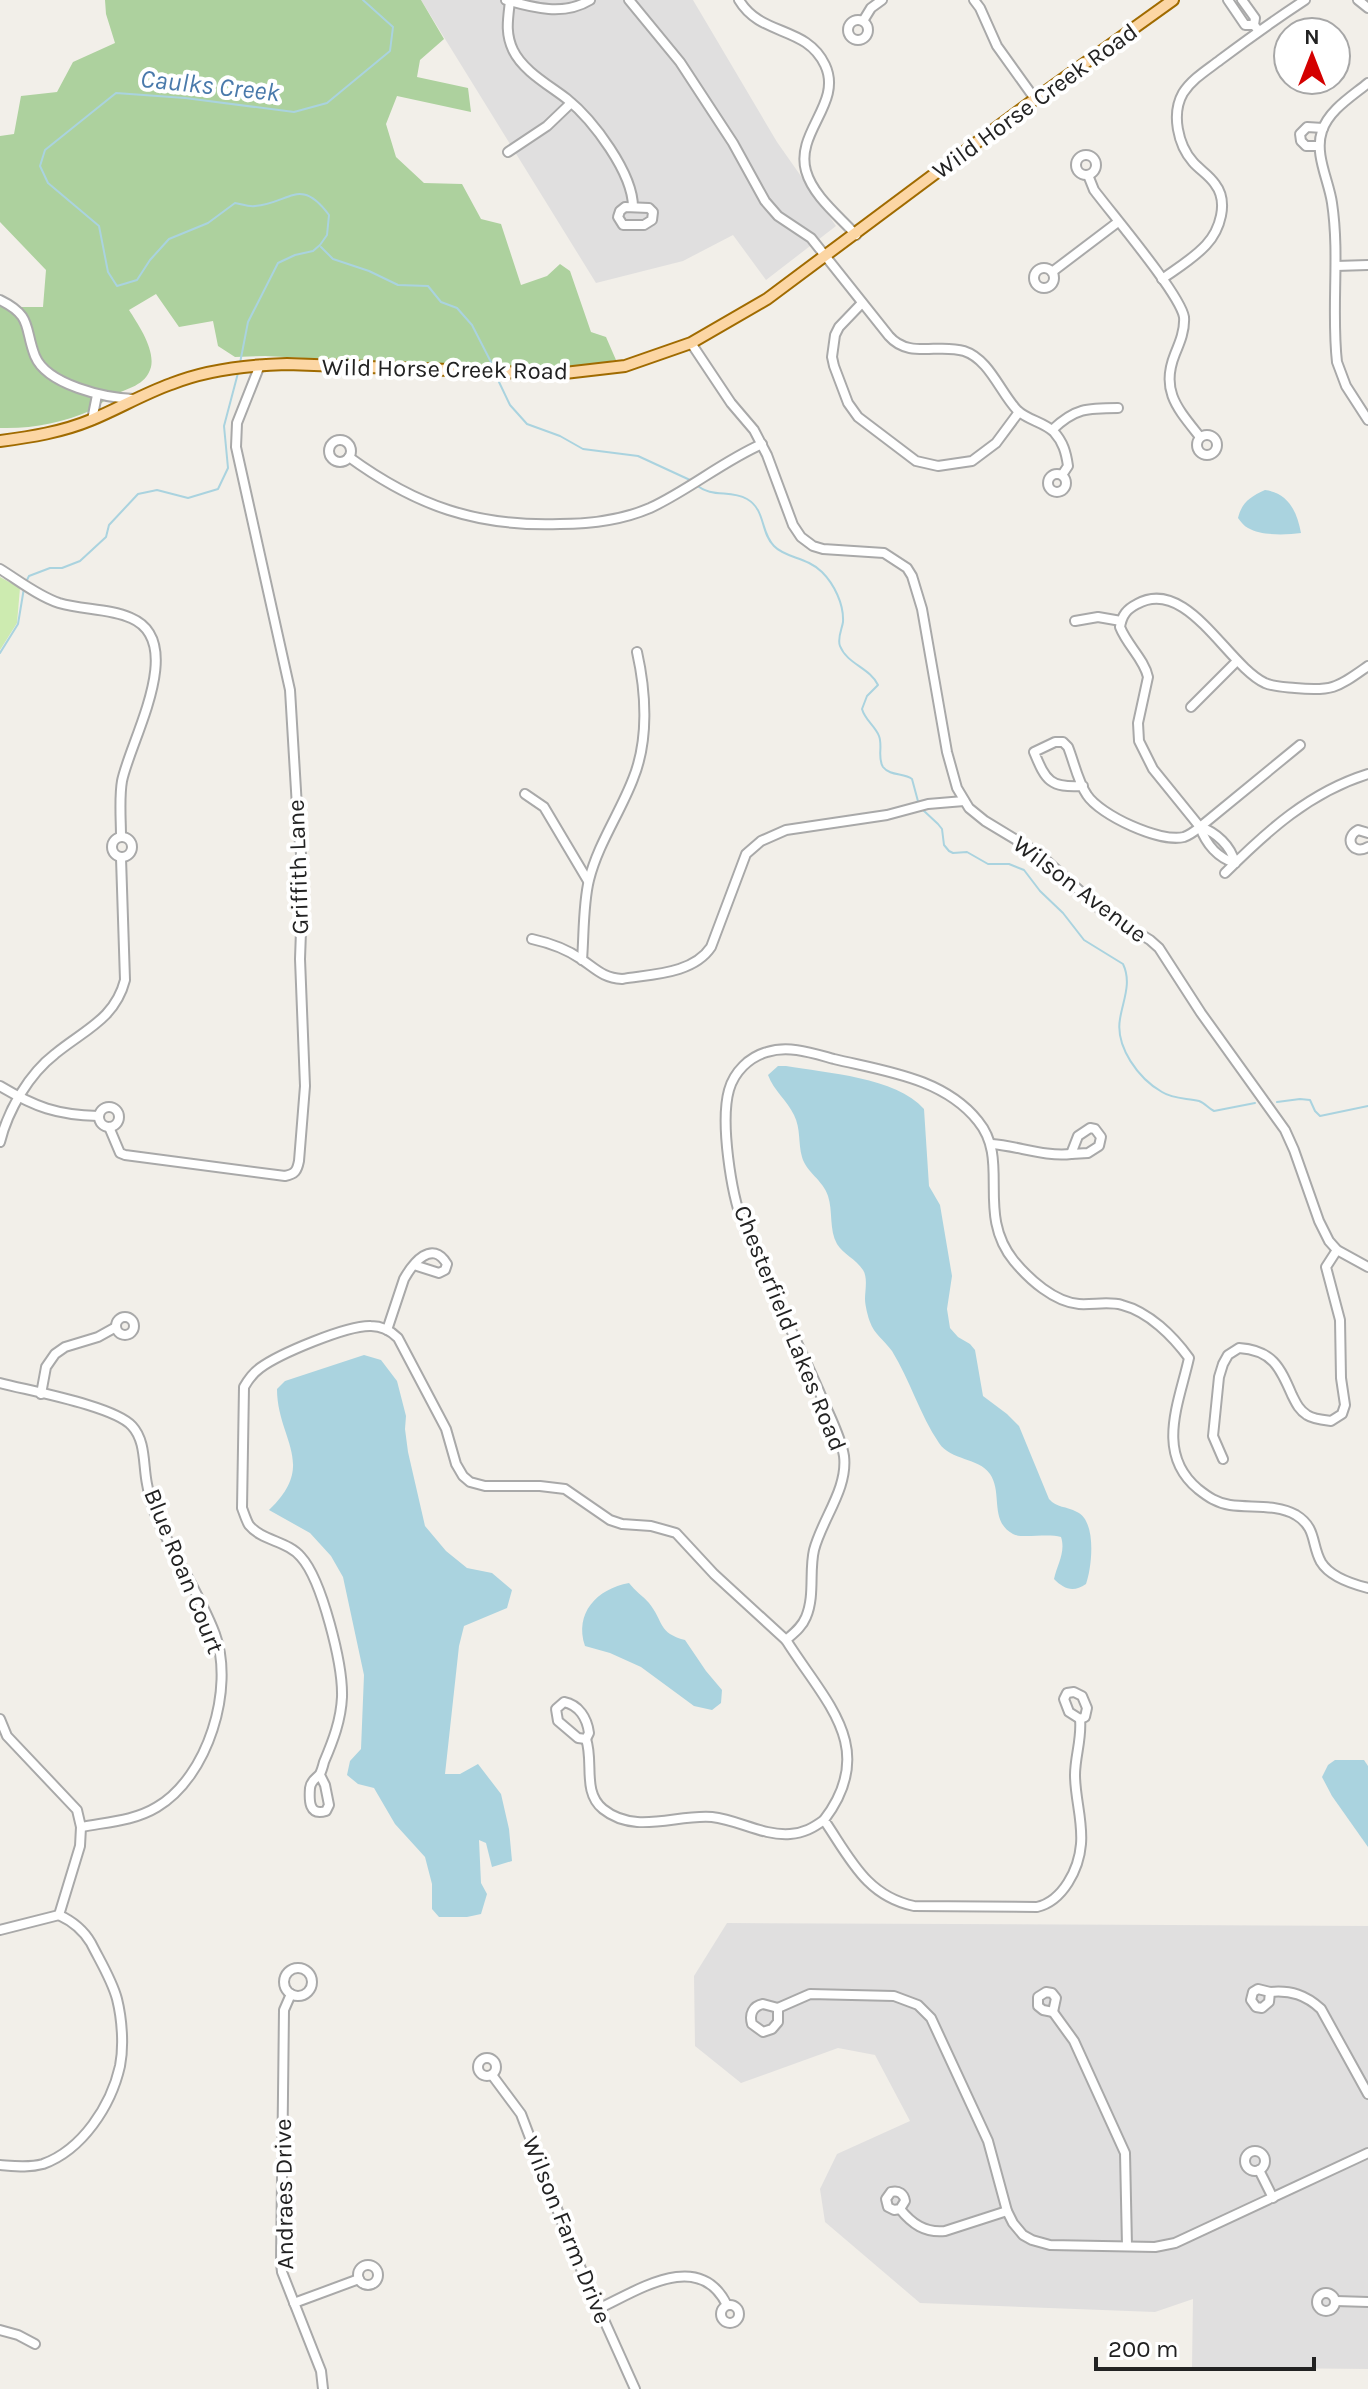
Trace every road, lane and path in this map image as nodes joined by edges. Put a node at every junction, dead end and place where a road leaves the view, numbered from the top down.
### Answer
1 (590, 0) edge
2 (629, 0) edge
3 (739, 0) edge
4 (882, 0) edge
5 (974, 0) edge
6 (1173, 0) edge
7 (1228, 0) edge
8 (1242, 0) edge
9 (1305, 0) edge
10 (1358, 0) edge
11 (508, 1) edge
12 (1368, 8) edge
13 (863, 21) dead end
14 (1256, 28) junction
15 (1368, 83) edge
16 (1035, 99) junction
17 (571, 103) junction
18 (1323, 128) junction
19 (1319, 146) junction
20 (508, 152) dead end
21 (1088, 175) dead end
22 (633, 207) dead end
23 (1118, 222) junction
24 (856, 235) junction
25 (826, 256) junction
26 (1368, 265) edge
27 (1336, 266) junction
28 (1052, 272) dead end
29 (1162, 279) junction
30 (0, 300) edge
31 (862, 303) junction
32 (691, 343) junction
33 (256, 365) junction
34 (97, 395) junction
35 (136, 399) junction
36 (1118, 408) dead end
37 (1019, 412) junction
38 (92, 420) junction
39 (1368, 420) edge
40 (1052, 430) junction
41 (1200, 437) dead end
42 (0, 441) edge
43 (762, 444) junction
44 (349, 457) dead end
45 (1062, 475) dead end
46 (0, 569) edge
47 (1075, 621) dead end
48 (1121, 621) junction
49 (637, 652) dead end
50 (1237, 661) junction
51 (1368, 666) edge
52 (1191, 707) dead end
53 (1300, 745) dead end
54 (1368, 774) edge
55 (1083, 786) junction
56 (525, 794) dead end
57 (964, 801) junction
58 (1200, 827) junction
59 (1368, 832) edge
60 (121, 837) junction
61 (1368, 847) edge
62 (121, 858) junction
63 (1235, 863) junction
64 (1225, 873) dead end
65 (588, 881) junction
66 (532, 939) dead end
67 (582, 960) junction
68 (0, 1086) edge
69 (19, 1097) junction
70 (98, 1116) junction
71 (109, 1127) junction
72 (0, 1142) edge
73 (992, 1144) junction
74 (1071, 1154) dead end
75 (1337, 1250) junction
76 (414, 1265) dead end
77 (1368, 1267) edge
78 (116, 1327) dead end
79 (387, 1330) junction
80 (0, 1383) edge
81 (41, 1394) junction
82 (1223, 1459) dead end
83 (1368, 1588) edge
84 (786, 1640) junction
85 (0, 1719) edge
86 (1080, 1719) dead end
87 (586, 1739) junction
88 (320, 1775) dead end
89 (824, 1820) junction
90 (81, 1827) junction
91 (59, 1915) junction
92 (0, 1930) edge
93 (1270, 1992) dead end
94 (291, 1994) dead end
95 (778, 2008) dead end
96 (1053, 2012) dead end
97 (492, 2075) dead end
98 (1368, 2094) edge
99 (1368, 2153) edge
100 (0, 2165) edge
101 (1259, 2170) dead end
102 (1273, 2198) junction
103 (900, 2209) dead end
104 (1007, 2211) junction
105 (1127, 2246) junction
106 (359, 2279) dead end
107 (1336, 2301) dead end
108 (1368, 2302) edge
109 (294, 2303) junction
110 (727, 2305) dead end
111 (598, 2309) junction
112 (0, 2330) edge
113 (35, 2344) dead end
114 (323, 2389) edge
115 (635, 2389) edge

1 - 11 street
2 - 25 street
3 - 24 street
4 - 13 street
5 - 16 street
6 - 16 main road, Wild Horse Creek Road
7 - 14 street
8 - 14 street
9 - 14 street
10 - 12 street
11 - 17 street
14 - 29 street
15 - 18 street
16 - 24 main road, Wild Horse Creek Road
17 - 20 street
17 - 22 street
18 - 19 street
18 - 19 street
19 - 27 street
21 - 23 street
23 - 28 street
23 - 29 street
24 - 25 main road, Wild Horse Creek Road
25 - 31 street
25 - 32 main road, Wild Horse Creek Road
26 - 27 street
27 - 39 street
29 - 41 street
30 - 34 street
31 - 37 street
31 - 37 street
32 - 33 main road, Wild Horse Creek Road
32 - 43 street, Wilson Avenue
33 - 35 main road, Wild Horse Creek Road
33 - 71 street, Griffith Lane
34 - 35 street
34 - 38 street
35 - 38 main road, Wild Horse Creek Road
36 - 40 street
37 - 40 street
38 - 42 main road, Wild Horse Creek Road
40 - 45 street
43 - 44 street
43 - 57 street, Wilson Avenue
46 - 60 street
47 - 48 street
48 - 50 street
48 - 58 street
49 - 65 street
50 - 51 street
50 - 52 street
53 - 58 street
54 - 63 street
55 - 55 street
55 - 58 street
56 - 65 street
57 - 67 street
57 - 75 street, Wilson Avenue
58 - 63 street
59 - 61 street
60 - 62 street
60 - 62 street
62 - 69 street
63 - 64 street
65 - 67 street
66 - 67 street
68 - 69 street
69 - 70 street
69 - 72 street
70 - 71 street
70 - 71 street
73 - 74 street
73 - 83 street
73 - 84 street, Chesterfield Lakes Road
75 - 77 street
75 - 82 street
76 - 79 street
78 - 81 street
79 - 84 street
79 - 88 street
80 - 81 street, Blue Roan Court
81 - 90 street, Blue Roan Court
84 - 89 street
85 - 90 street
86 - 89 street
87 - 87 street
87 - 89 street
90 - 91 street
91 - 92 street
91 - 100 street
93 - 98 street
94 - 109 street, Andraes Drive
95 - 104 street
96 - 105 street
97 - 111 street, Wilson Farm Drive
99 - 102 street
101 - 102 street
102 - 105 street
103 - 104 street
104 - 105 street
106 - 109 street
107 - 108 street
109 - 114 street, Andraes Drive
110 - 111 street
111 - 115 street, Wilson Farm Drive
112 - 113 street

